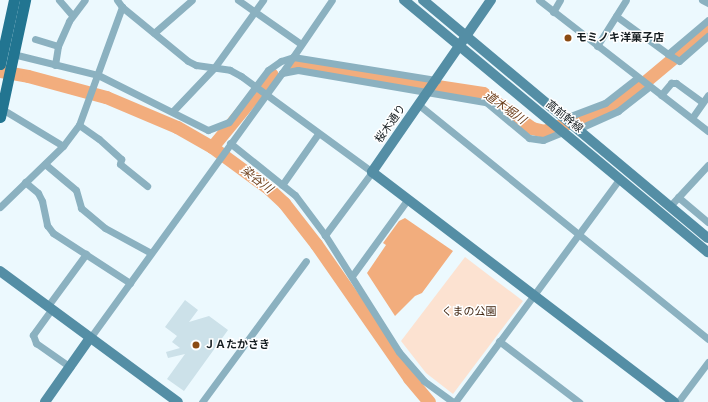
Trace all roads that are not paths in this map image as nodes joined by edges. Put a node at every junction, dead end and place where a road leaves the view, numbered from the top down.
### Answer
1 (14, 0) edge
2 (25, 0) edge
3 (59, 0) edge
4 (85, 0) edge
5 (117, 0) edge
6 (192, 0) edge
7 (238, 0) edge
8 (263, 0) edge
9 (332, 0) edge
10 (404, 0) edge
11 (423, 0) edge
12 (491, 0) edge
13 (539, 0) edge
14 (560, 0) edge
15 (626, 0) edge
16 (702, 0) edge
17 (708, 3) edge
18 (122, 7) junction
19 (255, 12) junction
20 (553, 12) junction
21 (72, 15) junction
22 (616, 16) junction
23 (708, 20) edge
24 (154, 33) junction
25 (466, 36) junction
26 (708, 36) edge
27 (36, 39) dead end
28 (301, 44) junction
29 (58, 46) junction
30 (459, 46) junction
31 (597, 46) junction
32 (669, 55) junction
33 (5, 56) edge
34 (293, 57) junction
35 (55, 65) junction
36 (214, 68) junction
37 (282, 73) junction
38 (97, 77) junction
39 (637, 78) junction
40 (437, 80) junction
41 (256, 87) junction
42 (649, 87) junction
43 (430, 92) junction
44 (265, 94) junction
45 (661, 95) junction
46 (708, 95) edge
47 (702, 102) junction
48 (419, 105) junction
49 (173, 111) junction
50 (1, 113) edge
51 (565, 118) junction
52 (692, 118) junction
53 (79, 125) junction
54 (578, 129) junction
55 (708, 130) edge
56 (563, 132) junction
57 (318, 134) junction
58 (229, 145) junction
59 (63, 146) junction
60 (45, 164) junction
61 (708, 166) edge
62 (372, 172) junction
63 (620, 178) junction
64 (24, 182) junction
65 (282, 185) junction
66 (146, 186) dead end
67 (678, 197) junction
68 (408, 199) junction
69 (670, 206) junction
70 (0, 207) edge
71 (708, 222) edge
72 (577, 234) junction
73 (326, 235) junction
74 (708, 238) edge
75 (708, 252) edge
76 (151, 253) junction
77 (86, 254) junction
78 (306, 261) dead end
79 (0, 271) edge
80 (352, 276) junction
81 (130, 283) junction
82 (533, 295) junction
83 (49, 308) junction
84 (90, 338) junction
85 (708, 339) edge
86 (499, 341) junction
87 (708, 362) edge
88 (70, 367) junction
89 (45, 402) edge
90 (178, 402) edge
91 (202, 402) edge
92 (454, 402) edge
93 (579, 402) edge
94 (674, 402) edge
95 (678, 402) edge

1 - 33 main road
2 - 33 main road
3 - 21 street
4 - 21 street
5 - 18 street
6 - 24 street
7 - 19 street
8 - 19 street
9 - 28 street
10 - 30 street, 高前幹線
11 - 25 street, 高前幹線
12 - 25 street
13 - 20 street
14 - 20 street
15 - 22 street
16 - 17 street
18 - 24 street
18 - 38 street
19 - 28 street
19 - 36 street
20 - 31 street
21 - 29 street
22 - 31 street
22 - 32 street
23 - 32 street
24 - 36 street
25 - 30 street
25 - 51 street, 高前幹線
26 - 32 street
27 - 29 street
28 - 34 street
29 - 35 street
30 - 40 street
30 - 56 street, 高前幹線
31 - 39 street
33 - 35 street
33 - 50 main road
34 - 37 street
34 - 40 street
34 - 41 street
35 - 38 street
36 - 41 street
36 - 49 street
37 - 43 street
37 - 44 street
38 - 49 street
38 - 53 street
39 - 42 street
39 - 51 street
40 - 43 street, 桜木通り
41 - 44 street
41 - 49 street
42 - 45 street
42 - 54 street
43 - 48 street, 桜木通り
43 - 56 street
44 - 57 street
44 - 58 street
45 - 47 street
45 - 52 street
46 - 47 street
47 - 52 street
48 - 62 street, 桜木通り
48 - 72 street
50 - 59 street
51 - 54 street, 高前幹線
52 - 55 street
53 - 59 street
53 - 66 street
54 - 69 street, 高前幹線
56 - 63 street, 高前幹線
57 - 62 street
57 - 65 street
58 - 65 street
58 - 76 street
59 - 60 street
60 - 64 street
60 - 76 street
61 - 67 street
62 - 68 street
62 - 73 street
63 - 72 street
63 - 75 street, 高前幹線
64 - 70 street
64 - 77 street
65 - 73 street
67 - 69 street
67 - 71 street
68 - 80 street
68 - 82 street
69 - 74 street, 高前幹線
72 - 82 street
72 - 85 street
73 - 80 street
76 - 81 street
77 - 81 street
77 - 83 street
78 - 91 street
79 - 83 street
80 - 92 street
81 - 84 street
82 - 86 street
82 - 94 street
83 - 84 street
83 - 88 street
84 - 88 street
84 - 90 street
86 - 92 street
86 - 93 street
87 - 95 street
88 - 89 street

